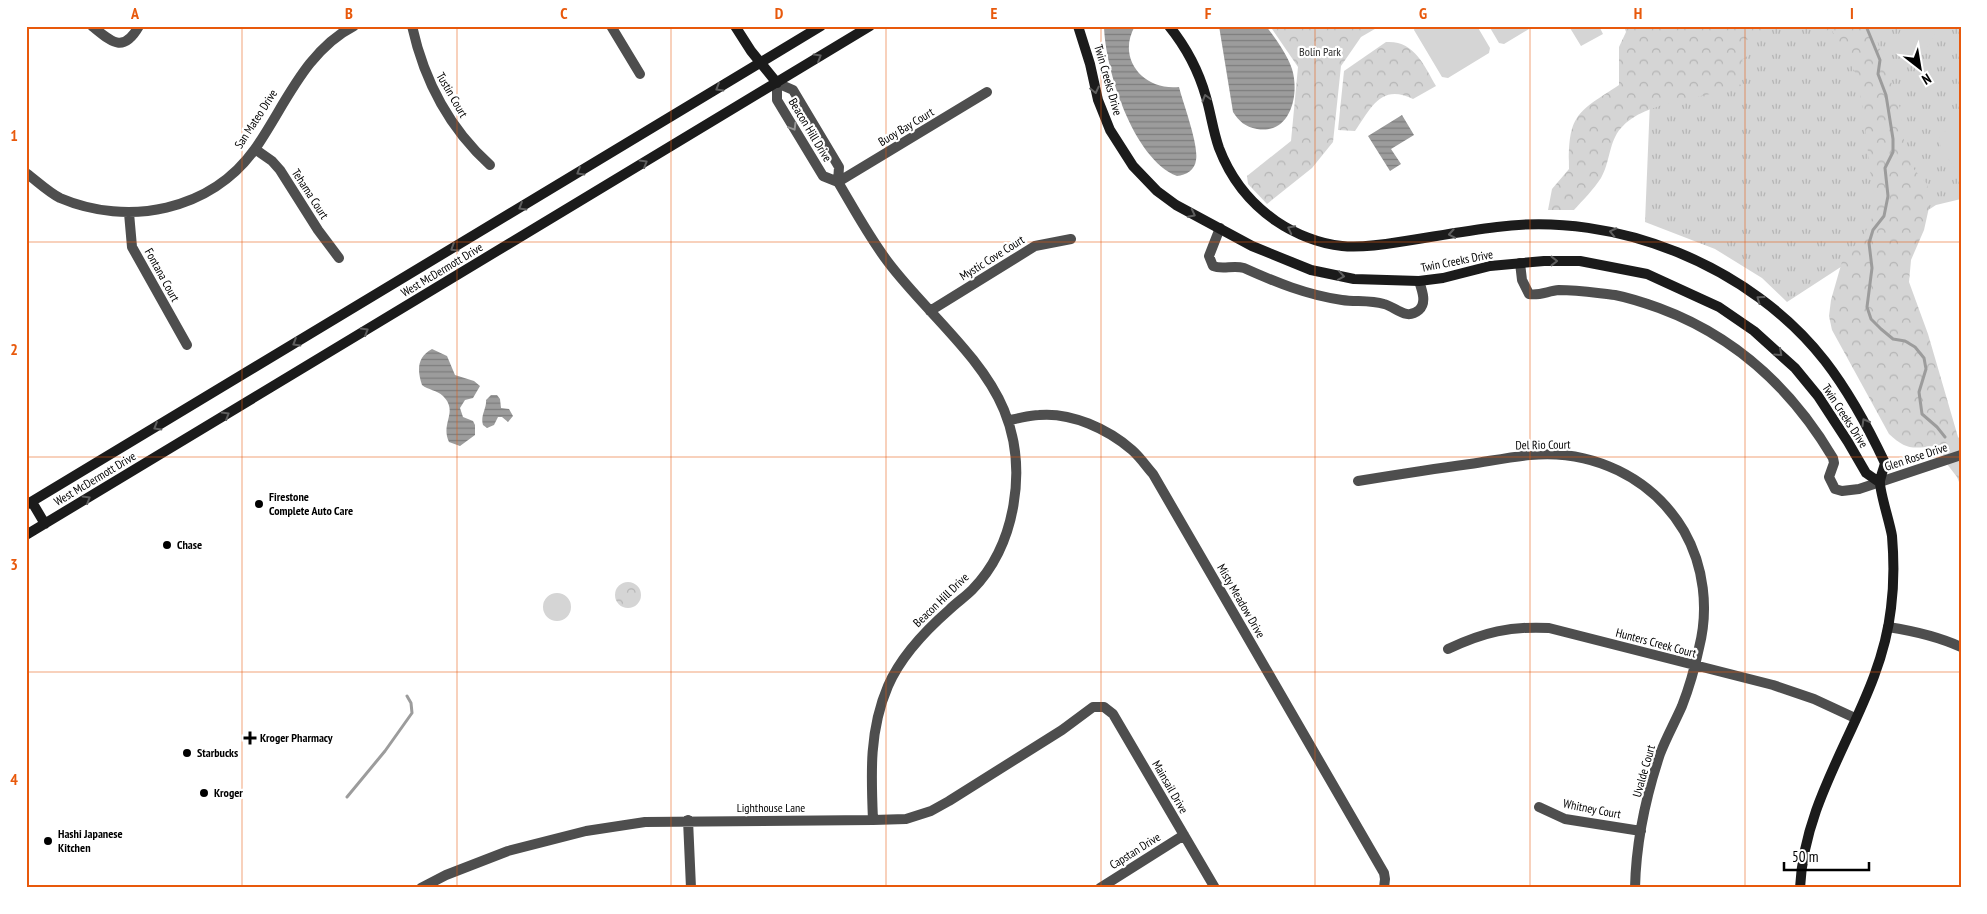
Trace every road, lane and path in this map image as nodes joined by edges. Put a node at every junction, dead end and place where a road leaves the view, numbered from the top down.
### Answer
1 (92, 26) edge
2 (139, 26) edge
3 (354, 26) edge
4 (412, 26) edge
5 (611, 26) edge
6 (736, 26) edge
7 (821, 26) edge
8 (870, 26) edge
9 (1078, 26) edge
10 (1169, 26) edge
11 (761, 62) junction
12 (640, 74) dead end
13 (777, 83) junction
14 (987, 92) dead end
15 (255, 149) junction
16 (490, 166) dead end
17 (26, 173) edge
18 (838, 182) junction
19 (129, 213) junction
20 (1220, 228) junction
21 (1072, 239) dead end
22 (339, 258) dead end
23 (1520, 263) junction
24 (1420, 281) junction
25 (930, 312) junction
26 (187, 345) dead end
27 (1008, 420) junction
28 (1961, 455) edge
29 (1358, 481) dead end
30 (1880, 482) junction
31 (29, 504) edge
32 (45, 524) junction
33 (26, 536) edge
34 (1888, 627) junction
35 (1961, 647) edge
36 (1448, 649) dead end
37 (1695, 666) junction
38 (1099, 706) joint
39 (1855, 718) junction
40 (1539, 807) dead end
41 (688, 820) junction
42 (873, 820) junction
43 (1641, 831) junction
44 (1184, 835) junction
45 (1384, 886) edge
46 (422, 888) edge
47 (691, 888) edge
48 (1100, 888) edge
49 (1215, 888) edge
50 (1635, 888) edge
51 (1800, 888) edge

1 - 2 street
3 - 15 street, San Mateo Drive
4 - 16 street, Tustin Court
5 - 12 street
6 - 11 street
7 - 11 street, West McDermott Drive
13 -> 8 street, West McDermott Drive
9 -> 20 street, Twin Creeks Drive
30 -> 10 street, Twin Creeks Drive
11 - 13 street
11 -> 31 street, West McDermott Drive
13 -> 18 street, Beacon Hill Drive
13 - 18 street, Beacon Hill Drive
32 -> 13 street, West McDermott Drive
14 - 18 street, Buoy Bay Court
15 - 19 street, San Mateo Drive
15 - 22 street, Tehama Court
17 - 19 street, San Mateo Drive
18 - 25 street, Beacon Hill Drive
19 - 26 street, Fontana Court
20 -> 24 street, Twin Creeks Drive
20 - 24 street
21 - 25 street, Mystic Cove Court
23 - 24 street, Twin Creeks Drive
23 -> 30 street, Twin Creeks Drive
23 - 30 street, Glen Rose Drive
25 - 27 street, Beacon Hill Drive
27 - 42 street, Beacon Hill Drive
27 - 45 street, Misty Meadow Drive
28 - 30 street, Glen Rose Drive
29 - 37 street, Del Rio Court
30 - 34 street, Twin Creeks Drive
31 - 32 street
32 - 33 street, West McDermott Drive
34 - 35 street
34 - 39 street, Twin Creeks Drive
36 - 37 street, Hunters Creek Court
37 - 39 street, Hunters Creek Court
37 - 43 street, Uvalde Court
38 - 42 street, Lighthouse Lane
38 - 44 street, Mainsail Drive
39 - 51 street, Twin Creeks Drive
40 - 43 street, Whitney Court
41 - 42 street, Lighthouse Lane
41 - 46 street, Lighthouse Lane
41 - 47 street
43 - 50 street, Uvalde Court
44 - 48 street, Capstan Drive
44 - 49 street, Mainsail Drive

